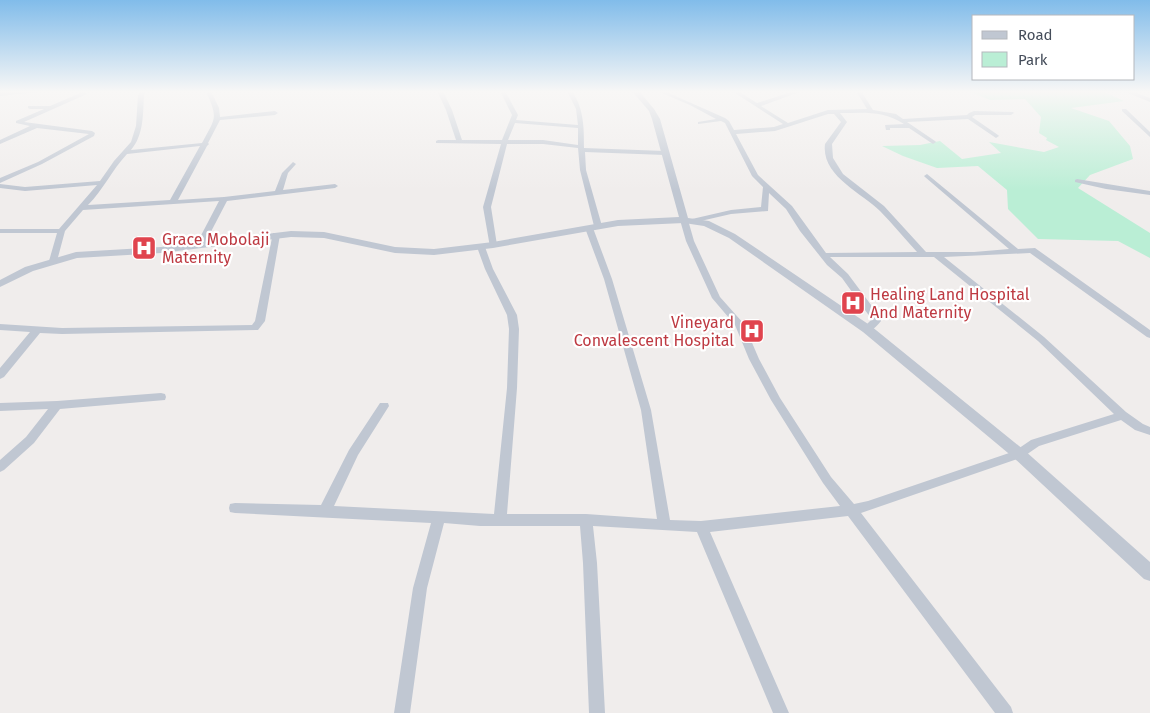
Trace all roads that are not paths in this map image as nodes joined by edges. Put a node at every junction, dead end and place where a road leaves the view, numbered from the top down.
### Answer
1 (28, 124) edge
2 (139, 124) edge
3 (215, 124) edge
4 (452, 124) edge
5 (512, 124) edge
6 (550, 124) edge
7 (658, 124) edge
8 (729, 124) edge
9 (842, 124) edge
10 (979, 124) edge
11 (1139, 124) edge
12 (788, 125) edge
13 (36, 126) junction
14 (911, 126) joint
15 (581, 127) joint
16 (888, 130) dead end
17 (734, 132) junction
18 (1150, 134) edge
19 (996, 136) dead end
20 (459, 141) junction
21 (505, 141) junction
22 (0, 142) edge
23 (438, 142) dead end
24 (933, 142) dead end
25 (206, 144) junction
26 (581, 148) junction
27 (126, 152) junction
28 (665, 153) junction
29 (293, 164) dead end
30 (927, 176) dead end
31 (1077, 180) dead end
32 (0, 181) edge
33 (102, 183) junction
34 (0, 186) edge
35 (335, 186) dead end
36 (766, 187) junction
37 (278, 193) junction
38 (1150, 193) edge
39 (224, 199) junction
40 (173, 202) junction
41 (82, 208) junction
42 (690, 220) junction
43 (594, 227) junction
44 (61, 231) junction
45 (0, 232) edge
46 (276, 236) junction
47 (200, 245) junction
48 (493, 245) junction
49 (481, 247) junction
50 (1016, 251) junction
51 (923, 254) junction
52 (936, 254) junction
53 (825, 255) junction
54 (53, 261) junction
55 (0, 284) edge
56 (0, 326) edge
57 (36, 330) junction
58 (867, 330) junction
59 (1150, 335) edge
60 (0, 375) edge
61 (161, 397) dead end
62 (57, 405) junction
63 (384, 406) dead end
64 (0, 407) edge
65 (1122, 415) junction
66 (1150, 431) edge
67 (1019, 454) junction
68 (0, 467) edge
69 (235, 508) dead end
70 (851, 510) junction
71 (325, 511) junction
72 (439, 518) junction
73 (500, 519) junction
74 (586, 520) junction
75 (665, 526) junction
76 (701, 527) junction
77 (1150, 573) edge
78 (402, 713) edge
79 (597, 713) edge
80 (781, 713) edge
81 (1005, 713) edge

1 - 13 street
2 - 27 street
3 - 25 street
4 - 20 street
5 - 21 street
6 - 15 street
7 - 28 street
8 - 17 street
9 - 51 street
10 - 19 street
11 - 18 street
12 - 17 street
13 - 22 street
13 - 32 street
14 - 16 street
14 - 24 street
15 - 26 street
17 - 36 street
20 - 21 street
20 - 23 street
21 - 26 street
21 - 48 street
25 - 27 street
25 - 40 street
26 - 28 street
26 - 43 street
27 - 33 street
28 - 42 street
29 - 37 street
30 - 50 street
31 - 38 street
33 - 34 street
33 - 41 street
35 - 37 street
36 - 42 street
36 - 53 street
37 - 39 street
39 - 40 street
39 - 47 street
40 - 41 street
41 - 44 street
42 - 43 street
42 - 58 street
42 - 70 street
43 - 48 street
43 - 75 street
44 - 45 street
44 - 54 street
46 - 47 street
46 - 49 street
46 - 57 street
47 - 54 street
48 - 49 street
49 - 73 street
50 - 52 street
50 - 59 street
51 - 52 street
51 - 53 street
52 - 65 street
53 - 58 street
54 - 55 street
56 - 57 street
57 - 60 street
58 - 67 street
61 - 62 street
62 - 64 street
62 - 68 street
63 - 71 street
65 - 66 street
65 - 67 street
67 - 70 street
67 - 77 street
69 - 71 street
70 - 76 street
70 - 81 street
71 - 72 street
72 - 73 street
72 - 78 street
73 - 74 street
74 - 75 street
74 - 79 street
75 - 76 street
76 - 80 street

